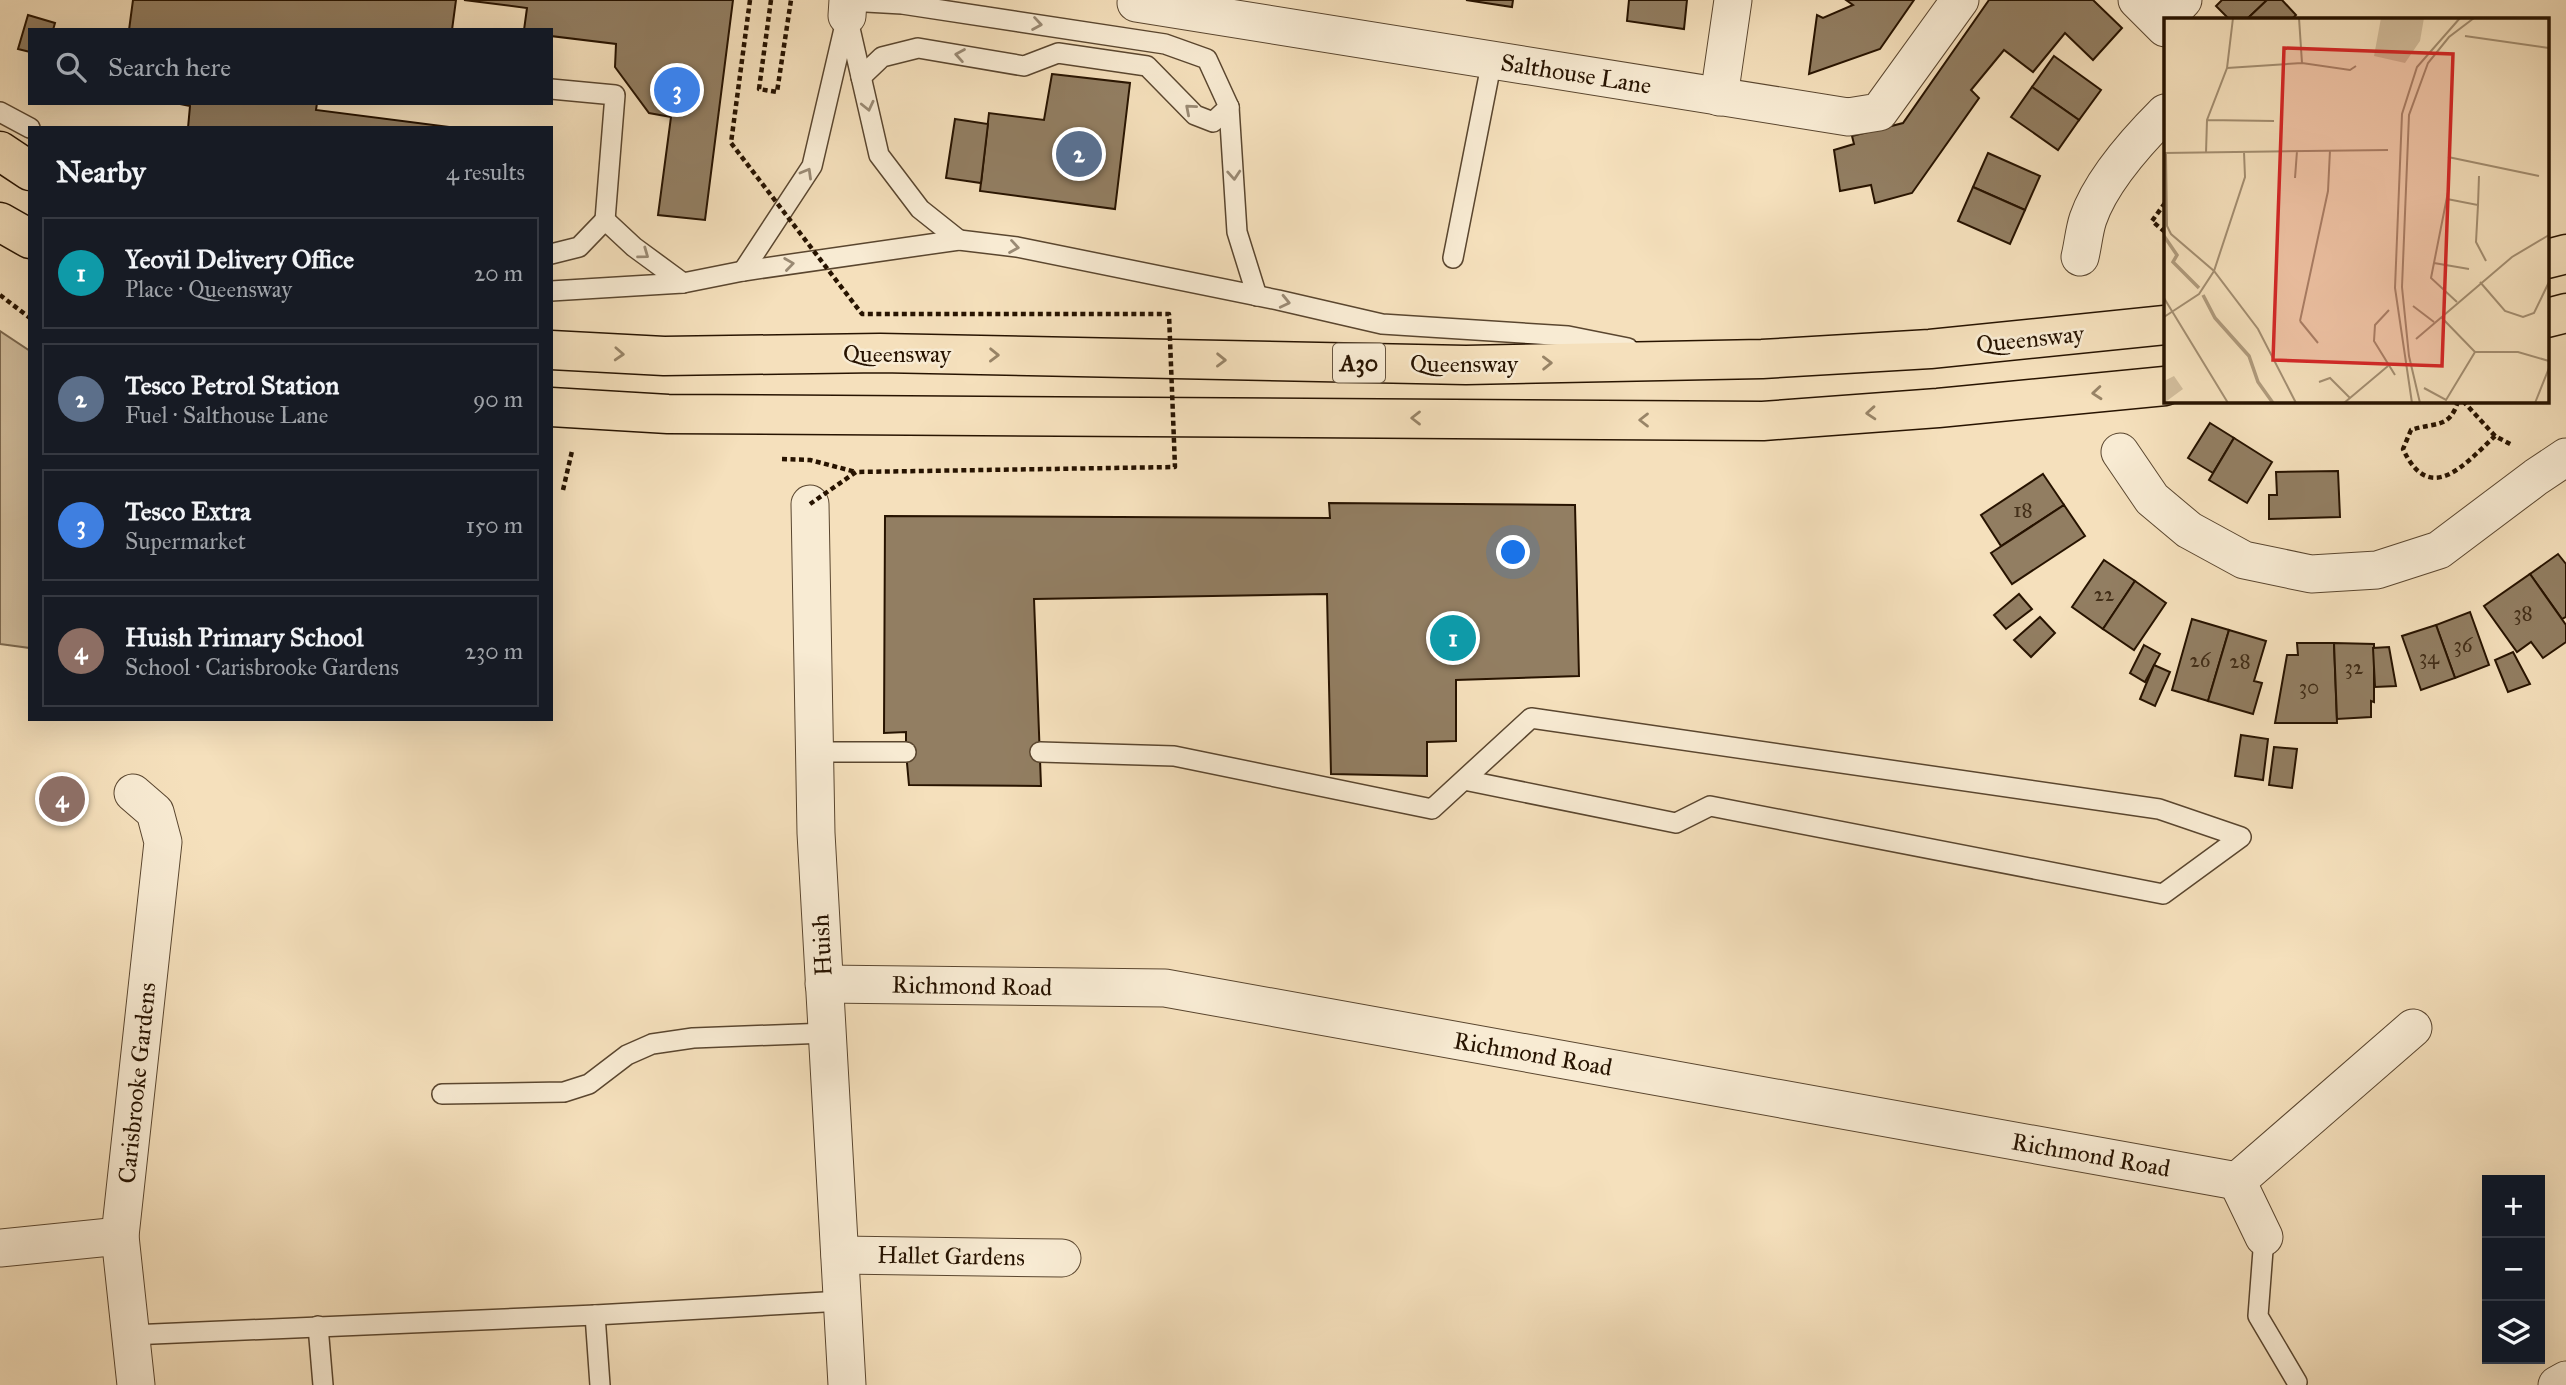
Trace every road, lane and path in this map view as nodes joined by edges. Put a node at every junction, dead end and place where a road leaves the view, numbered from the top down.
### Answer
1 (750, 0) edge
2 (771, 0) edge
3 (791, 0) edge
4 (1733, 0) edge
5 (1961, 0) edge
6 (1136, 3) dead end
7 (848, 5) edge
8 (1193, 6) edge
9 (1492, 60) junction
10 (861, 77) junction
11 (553, 89) edge
12 (1719, 97) junction
13 (1229, 107) junction
14 (0, 112) edge
15 (2164, 114) edge
16 (28, 127) edge
17 (0, 151) edge
18 (28, 170) edge
19 (2164, 204) edge
20 (605, 220) junction
21 (0, 222) edge
22 (2164, 231) edge
23 (28, 238) edge
24 (959, 240) junction
25 (553, 254) edge
26 (2566, 254) edge
27 (2080, 257) dead end
28 (1453, 258) dead end
29 (2548, 259) edge
30 (743, 271) junction
31 (683, 283) junction
32 (553, 291) edge
33 (0, 295) edge
34 (1256, 296) junction
35 (2566, 313) edge
36 (28, 316) edge
37 (2548, 317) edge
38 (2164, 325) edge
39 (553, 350) edge
40 (1689, 360) junction
41 (2164, 386) edge
42 (2461, 402) edge
43 (2462, 402) edge
44 (553, 407) edge
45 (2495, 436) junction
46 (572, 451) dead end
47 (2120, 452) dead end
48 (2566, 457) edge
49 (2536, 477) junction
50 (563, 490) dead end
51 (810, 504) joint
52 (814, 752) junction
53 (905, 752) dead end
54 (1041, 752) dead end
55 (1464, 780) junction
56 (133, 793) dead end
57 (824, 984) junction
58 (2413, 1028) dead end
59 (827, 1033) junction
60 (442, 1094) dead end
61 (2236, 1181) junction
62 (120, 1236) junction
63 (2264, 1237) joint
64 (0, 1248) edge
65 (840, 1255) junction
66 (1062, 1258) dead end
67 (842, 1301) junction
68 (595, 1315) junction
69 (318, 1326) junction
70 (131, 1335) junction
71 (2566, 1380) edge
72 (2297, 1382) dead end
73 (136, 1385) edge
74 (323, 1385) edge
75 (600, 1385) edge
76 (847, 1385) edge
77 (2557, 1385) edge

1 - 51 path, bridge
2 - 3 path
4 - 12 street
5 - 12 street, Salthouse Lane
6 - 8 street, Salthouse Lane
7 - 10 lane
7 -> 13 lane
30 -> 7 lane
8 - 9 street, Salthouse Lane
9 - 12 street, Salthouse Lane
9 - 28 lane
13 -> 10 lane
10 -> 24 lane
11 - 20 lane
13 -> 34 lane
14 - 16 lane
15 - 27 street
17 - 18 highway
19 - 22 path
20 - 25 lane
20 -> 31 lane
21 - 23 highway
30 -> 24 lane
24 -> 34 lane
26 - 29 highway
30 - 31 lane
31 - 32 lane
33 - 36 path
34 -> 40 lane
35 - 37 highway
38 - 40 highway, Queensway / A30
39 -> 40 highway, Queensway / A30
41 -> 44 highway, A30
42 - 45 path
43 - 45 path
45 - 49 path
46 - 50 path
47 - 49 street
48 - 49 street
51 - 52 street, Huish
52 - 53 lane
52 - 57 street, Huish
54 - 55 lane
55 - 55 lane
56 - 62 street, Carisbrooke Gardens
57 - 59 street, Huish
57 - 61 street, Richmond Road
58 - 61 street
59 - 60 lane
59 - 65 street, Huish
61 - 63 street
62 - 64 street
62 - 70 street, Carisbrooke Gardens
63 - 72 lane
65 - 66 street, Hallet Gardens
65 - 67 street, Huish
67 - 68 lane
67 - 76 street, Huish
68 - 69 lane
68 - 75 lane
69 - 70 lane
69 - 74 lane
70 - 73 street, Carisbrooke Gardens
71 - 77 street

